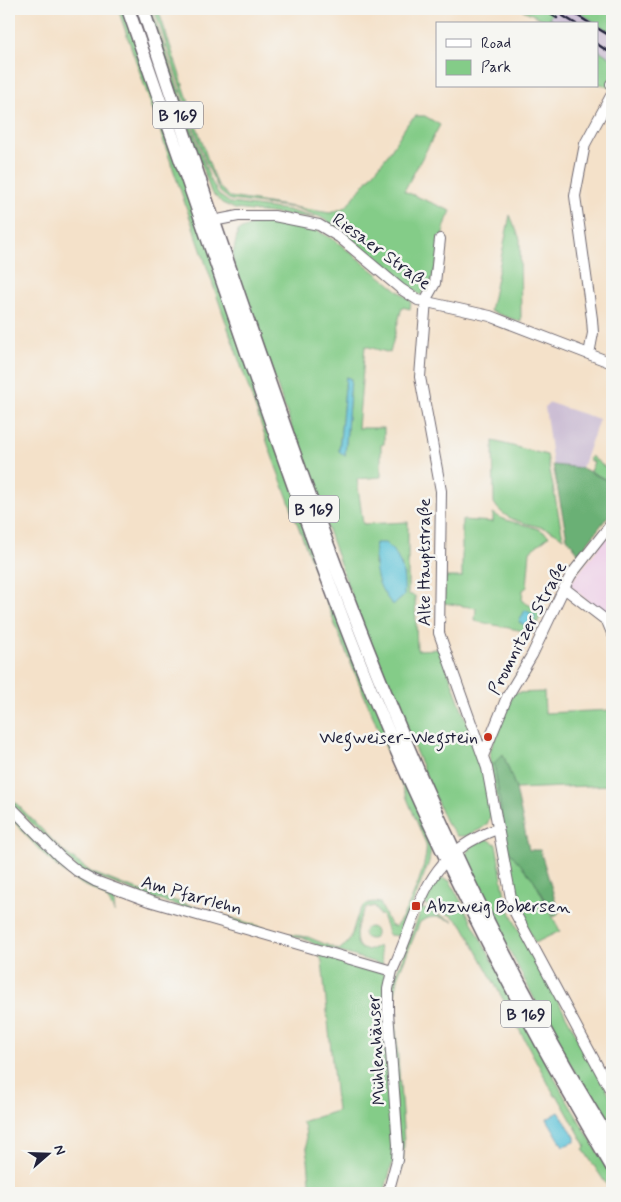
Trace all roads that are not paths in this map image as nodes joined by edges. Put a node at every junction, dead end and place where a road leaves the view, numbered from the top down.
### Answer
1 (128, 9) edge
2 (142, 9) edge
3 (612, 87) edge
4 (197, 208) junction
5 (213, 221) junction
6 (440, 240) dead end
7 (426, 303) junction
8 (589, 354) junction
9 (612, 363) edge
10 (612, 523) edge
11 (564, 588) junction
12 (610, 620) edge
13 (612, 633) edge
14 (483, 756) junction
15 (9, 805) edge
16 (497, 829) junction
17 (450, 854) junction
18 (392, 971) junction
19 (612, 1093) edge
20 (612, 1144) edge
21 (612, 1166) edge
22 (388, 1193) edge

1 - 4 main road, B 169
2 - 5 main road, B 169
3 - 8 street
4 - 5 main road
4 - 17 main road, B 169
5 - 7 street, Riesaer Straße
5 - 17 main road, B 169
6 - 7 street, Alte Hauptstraße
7 - 8 street, Riesaer Straße
7 - 14 street, Alte Hauptstraße
8 - 9 street, Riesaer Straße
10 - 11 street, Promnitzer Straße
11 - 12 street
11 - 14 street, Promnitzer Straße
12 - 13 street
14 - 16 street, Alte Hauptstraße
15 - 18 street, Am Pfarrlehn
16 - 17 street
16 - 19 street, Alte Hauptstraße
17 - 18 street, Mühlenhäuser
17 - 20 main road, B 169
17 - 21 main road, B 169
18 - 22 street, Mühlenhäuser

